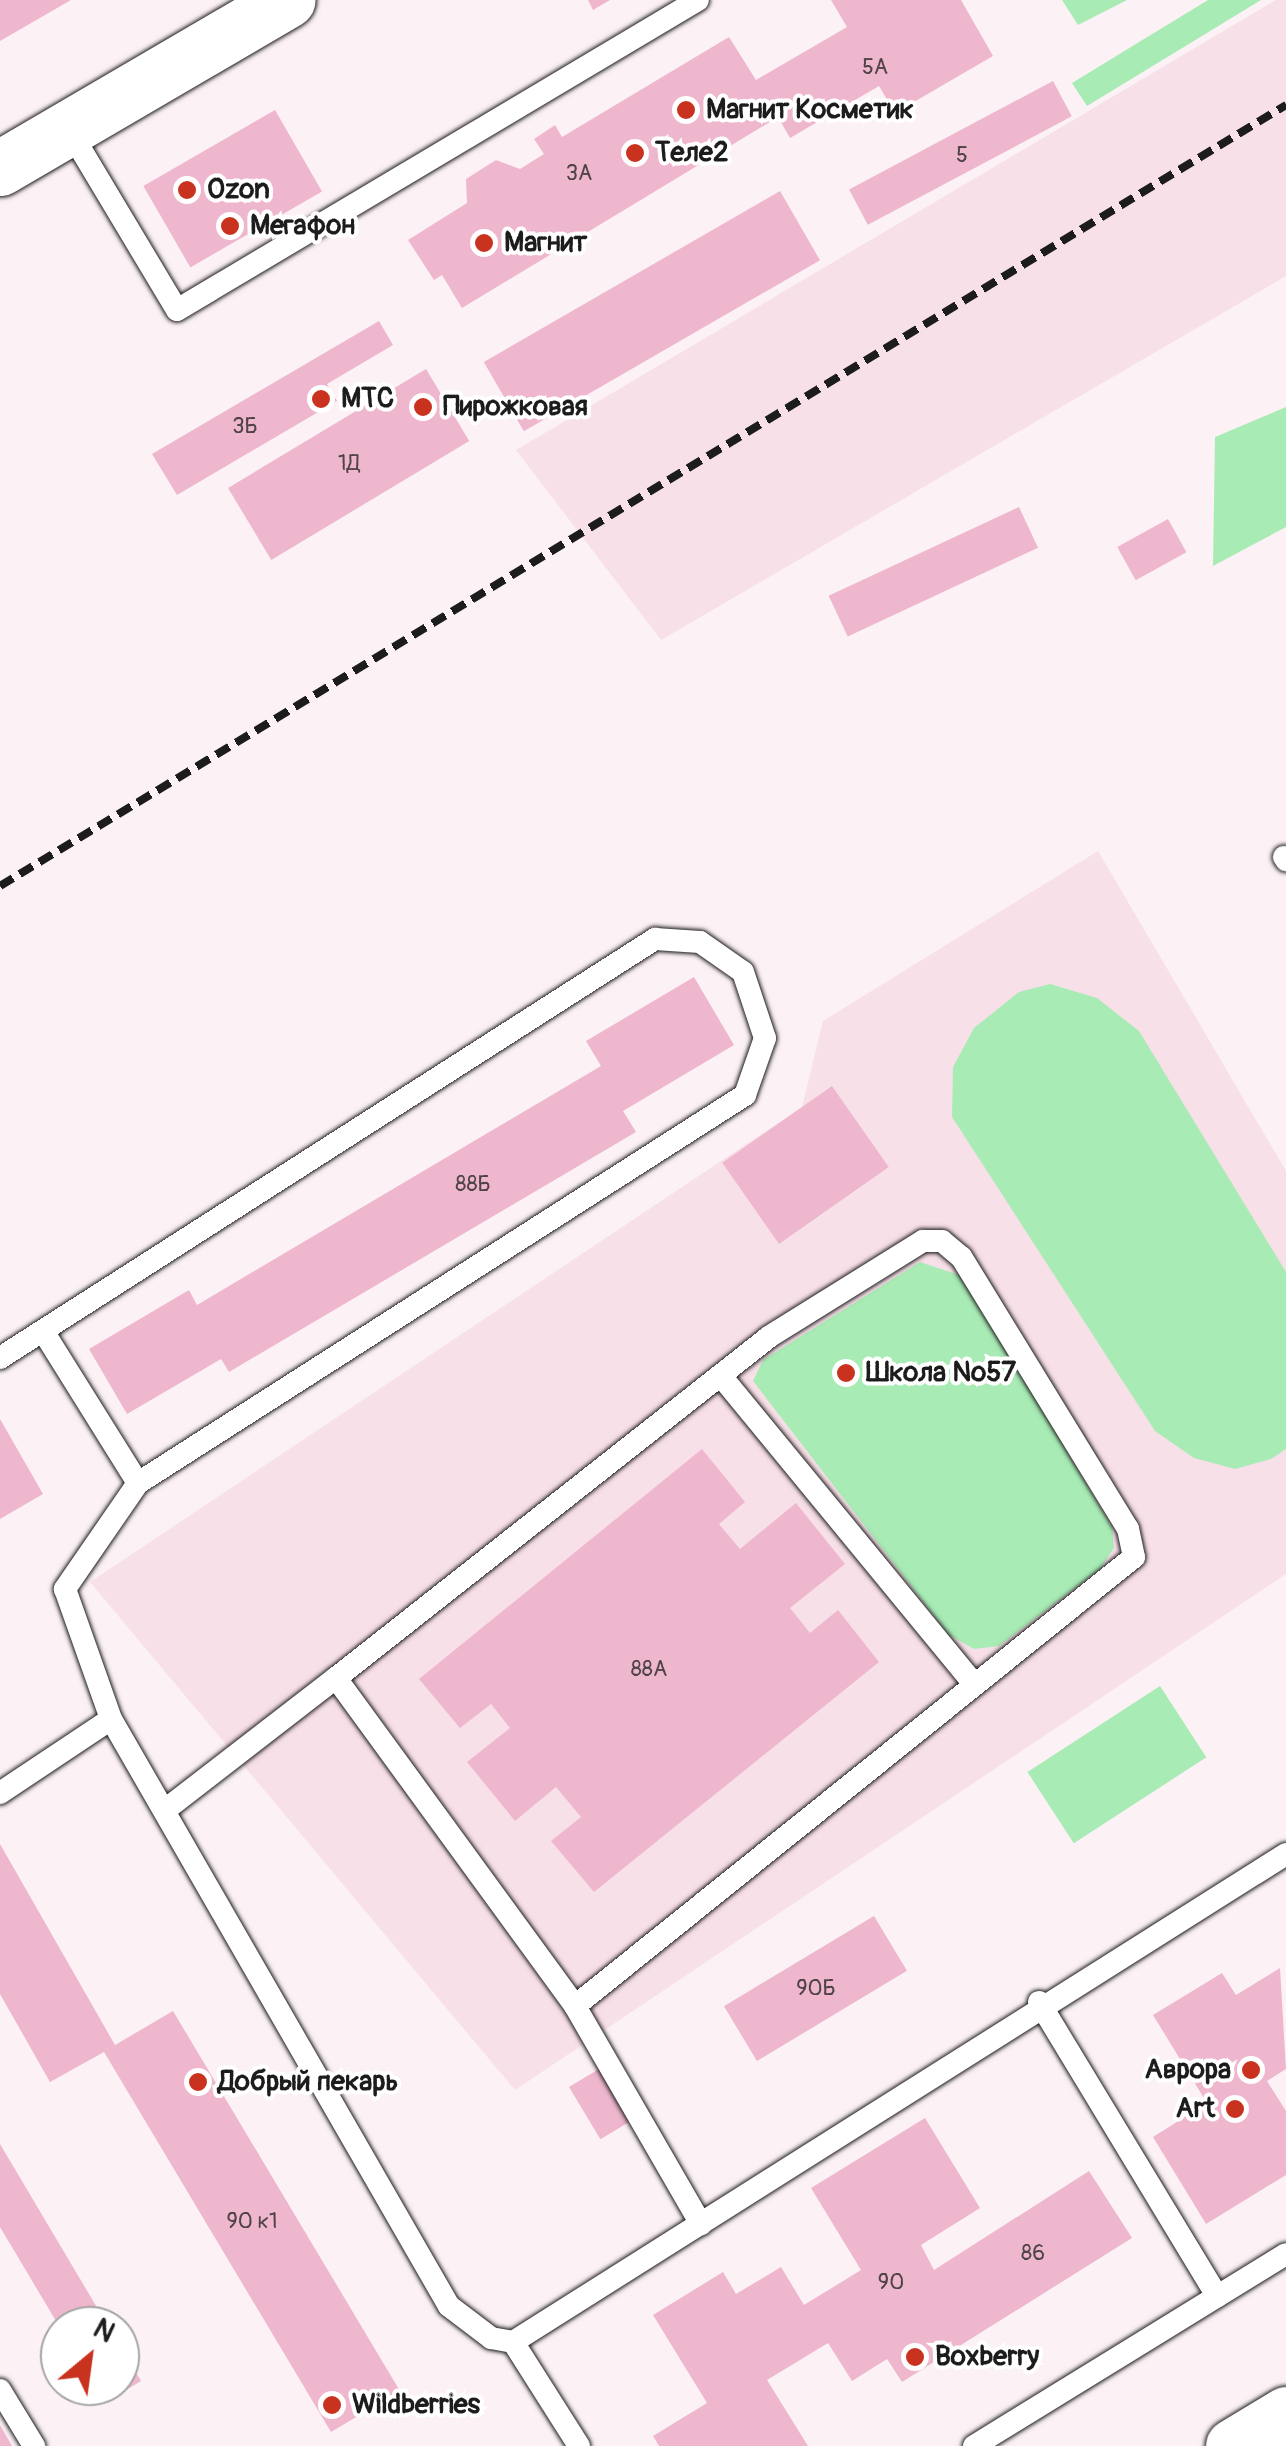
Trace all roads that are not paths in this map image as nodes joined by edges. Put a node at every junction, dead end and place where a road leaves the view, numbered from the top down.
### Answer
1 (288, 0) edge
2 (698, 0) edge
3 (68, 128) junction
4 (0, 168) edge
5 (43, 1332) junction
6 (0, 1358) edge
7 (721, 1376) junction
8 (138, 1484) junction
9 (336, 1678) junction
10 (973, 1683) junction
11 (111, 1720) junction
12 (0, 1792) edge
13 (165, 1810) junction
14 (1286, 1854) edge
15 (1039, 2002) junction
16 (575, 2006) junction
17 (700, 2224) junction
18 (1286, 2254) edge
19 (1216, 2296) junction
20 (513, 2342) junction
21 (0, 2390) edge
22 (1286, 2414) edge
23 (575, 2440) edge
24 (34, 2446) edge
25 (550, 2446) edge
26 (974, 2446) edge
27 (1234, 2446) edge

1 - 3 main road
2 - 3 lane
3 - 4 main road
5 - 6 lane
5 - 8 lane
5 - 8 lane
7 - 9 lane
7 - 10 lane
7 - 10 lane
8 - 11 lane
9 - 13 lane
9 - 16 lane
10 - 16 lane
11 - 12 lane
11 - 13 lane
13 - 20 lane
14 - 15 lane
15 - 17 lane
15 - 19 lane
16 - 17 lane
17 - 20 lane
18 - 19 lane
19 - 26 lane
20 - 23 lane
21 - 24 lane
22 - 27 main road
23 - 25 lane

